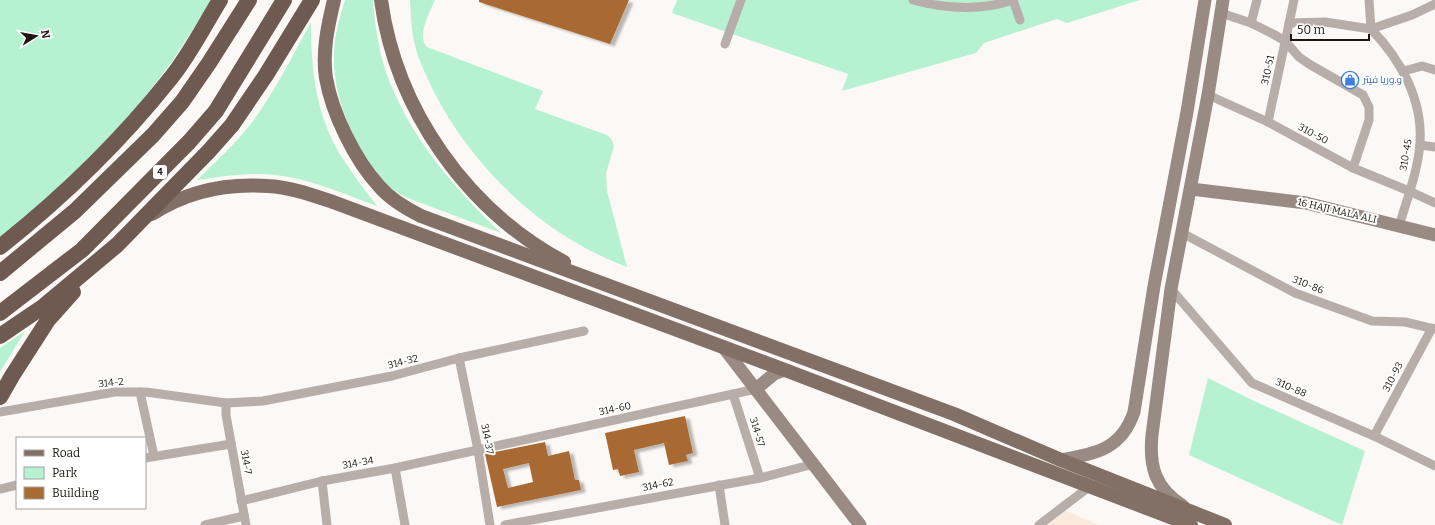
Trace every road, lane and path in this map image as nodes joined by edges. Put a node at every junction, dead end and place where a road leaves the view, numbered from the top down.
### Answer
1 (220, 0) edge
2 (249, 0) edge
3 (284, 0) edge
4 (312, 0) edge
5 (334, 0) edge
6 (381, 0) edge
7 (741, 0) edge
8 (913, 0) edge
9 (1013, 0) edge
10 (1205, 0) edge
11 (1257, 0) edge
12 (1294, 0) edge
13 (1369, 0) edge
14 (1435, 4) edge
15 (1222, 6) edge
16 (1020, 20) dead end
17 (1251, 23) junction
18 (1289, 23) junction
19 (1370, 29) junction
20 (1285, 41) junction
21 (725, 44) dead end
22 (1435, 70) edge
23 (1404, 71) junction
24 (1208, 95) junction
25 (1268, 122) junction
26 (1420, 144) junction
27 (1435, 147) edge
28 (1353, 168) junction
29 (1190, 189) junction
30 (1409, 191) junction
31 (1435, 203) edge
32 (143, 219) junction
33 (1399, 226) junction
34 (1182, 233) junction
35 (1435, 235) edge
36 (117, 245) junction
37 (0, 247) edge
38 (0, 274) edge
39 (609, 286) junction
40 (1171, 289) junction
41 (635, 295) junction
42 (653, 302) junction
43 (629, 311) junction
44 (0, 313) edge
45 (646, 318) junction
46 (1433, 329) edge
47 (584, 331) dead end
48 (0, 336) edge
49 (724, 348) junction
50 (1143, 355) junction
51 (459, 358) junction
52 (1161, 359) junction
53 (785, 370) junction
54 (756, 389) junction
55 (140, 392) junction
56 (734, 394) junction
57 (0, 397) edge
58 (226, 403) junction
59 (0, 412) edge
60 (1374, 436) junction
61 (231, 444) junction
62 (478, 450) junction
63 (149, 457) edge
64 (1061, 460) junction
65 (814, 464) junction
66 (1435, 466) edge
67 (395, 468) junction
68 (760, 478) junction
69 (322, 481) junction
70 (16, 485) edge
71 (719, 485) junction
72 (1089, 487) junction
73 (0, 489) edge
74 (241, 501) junction
75 (1192, 519) edge
76 (245, 521) edge
77 (205, 525) edge
78 (328, 525) edge
79 (405, 525) edge
80 (490, 525) edge
81 (505, 525) edge
82 (725, 525) edge
83 (860, 525) edge
84 (1039, 525) edge
85 (1225, 525) edge

1 - 37 highway
2 - 38 highway
3 - 44 highway, 4
4 - 32 highway
5 - 39 main road
6 - 39 main road
7 - 21 street
8 - 9 street
9 - 16 street
10 - 50 main road
11 - 17 street
12 - 18 street, 310-51
13 - 19 street
14 - 19 street
15 - 17 street
15 - 24 main road
17 - 20 street
18 - 19 street
18 - 20 street, 310-51
19 - 23 street, 310-45
20 - 25 street, 310-51
20 - 28 street
22 - 23 street
23 - 26 street, 310-45
24 - 25 street, 310-50
24 - 29 main road
25 - 28 street, 310-50
26 - 27 street
26 - 30 street, 310-45
28 - 30 street, 310-50
29 - 33 main road, 16 HAJI MALA ALI
29 - 34 main road
30 - 31 street, 310-50
30 - 33 street, 310-45
32 - 36 highway
32 - 43 main road
33 - 35 main road, 16 HAJI MALA ALI
34 - 40 main road
34 - 46 street, 310-86
36 - 48 highway
36 - 57 highway
39 - 41 main road
40 - 52 main road
40 - 60 street, 310-88
41 - 42 main road
41 - 43 main road
42 - 45 main road
42 - 64 main road
43 - 45 main road
45 - 49 main road
46 - 60 street, 310-93
47 - 51 street, 314-32
49 - 53 main road
49 - 54 main road
50 - 52 main road
50 - 64 main road
51 - 58 street, 314-32
51 - 62 street, 314-37
52 - 75 main road
53 - 54 main road
53 - 72 main road
54 - 56 street, 314-60
54 - 65 main road
55 - 58 street, 314-2
55 - 59 street, 314-2
55 - 63 street
56 - 62 street, 314-60
56 - 68 street, 314-57
58 - 61 street, 314-7
60 - 66 street, 310-88
61 - 63 street
61 - 74 street, 314-7
62 - 67 street, 314-34
62 - 80 street, 314-37
64 - 75 main road
65 - 68 street, 314-62
65 - 83 main road
67 - 69 street, 314-34
67 - 79 street
68 - 71 street, 314-62
69 - 74 street, 314-34
69 - 78 street
70 - 73 street
71 - 81 street, 314-62
71 - 82 street
72 - 75 main road
72 - 84 street
74 - 76 street, 314-7
75 - 85 main road
76 - 77 street

